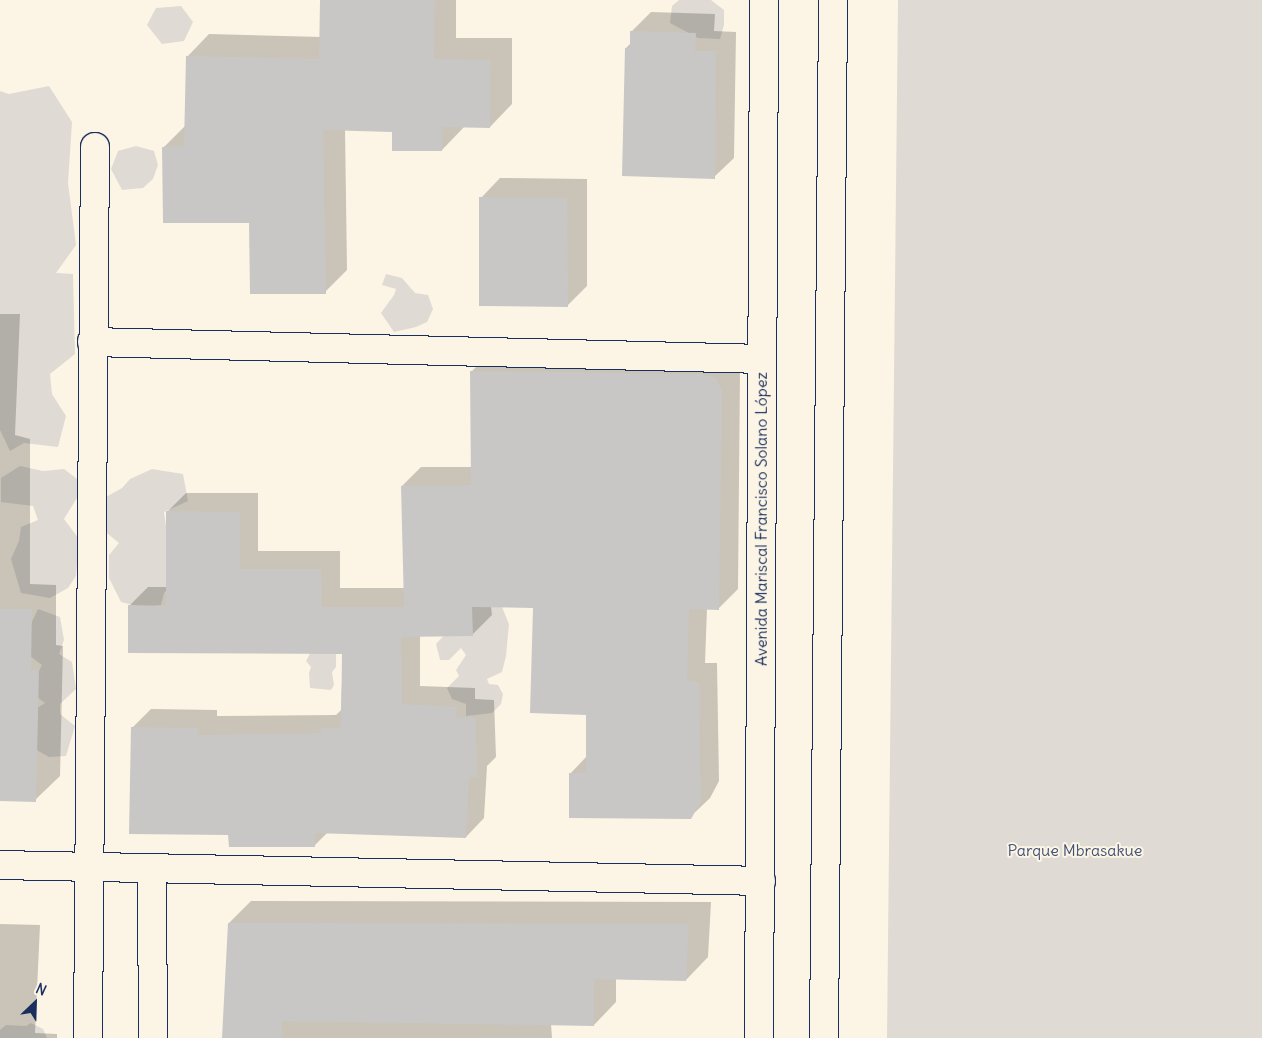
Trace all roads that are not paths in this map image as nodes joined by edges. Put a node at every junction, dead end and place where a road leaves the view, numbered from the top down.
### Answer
1 (764, 0) edge
2 (833, 0) edge
3 (95, 147) dead end
4 (92, 342) junction
5 (762, 359) junction
6 (0, 865) edge
7 (89, 867) junction
8 (152, 868) junction
9 (761, 881) junction
10 (88, 1038) edge
11 (152, 1038) edge
12 (759, 1038) edge
13 (824, 1038) edge

1 - 5 street, Avenida Mariscal Francisco Solano López
2 - 13 street
3 - 4 street
4 - 5 street
4 - 7 street
5 - 9 street, Avenida Mariscal Francisco Solano López
6 - 7 street
7 - 8 street
7 - 10 street
8 - 9 street
8 - 11 street
9 - 12 street, Avenida Mariscal Francisco Solano López

